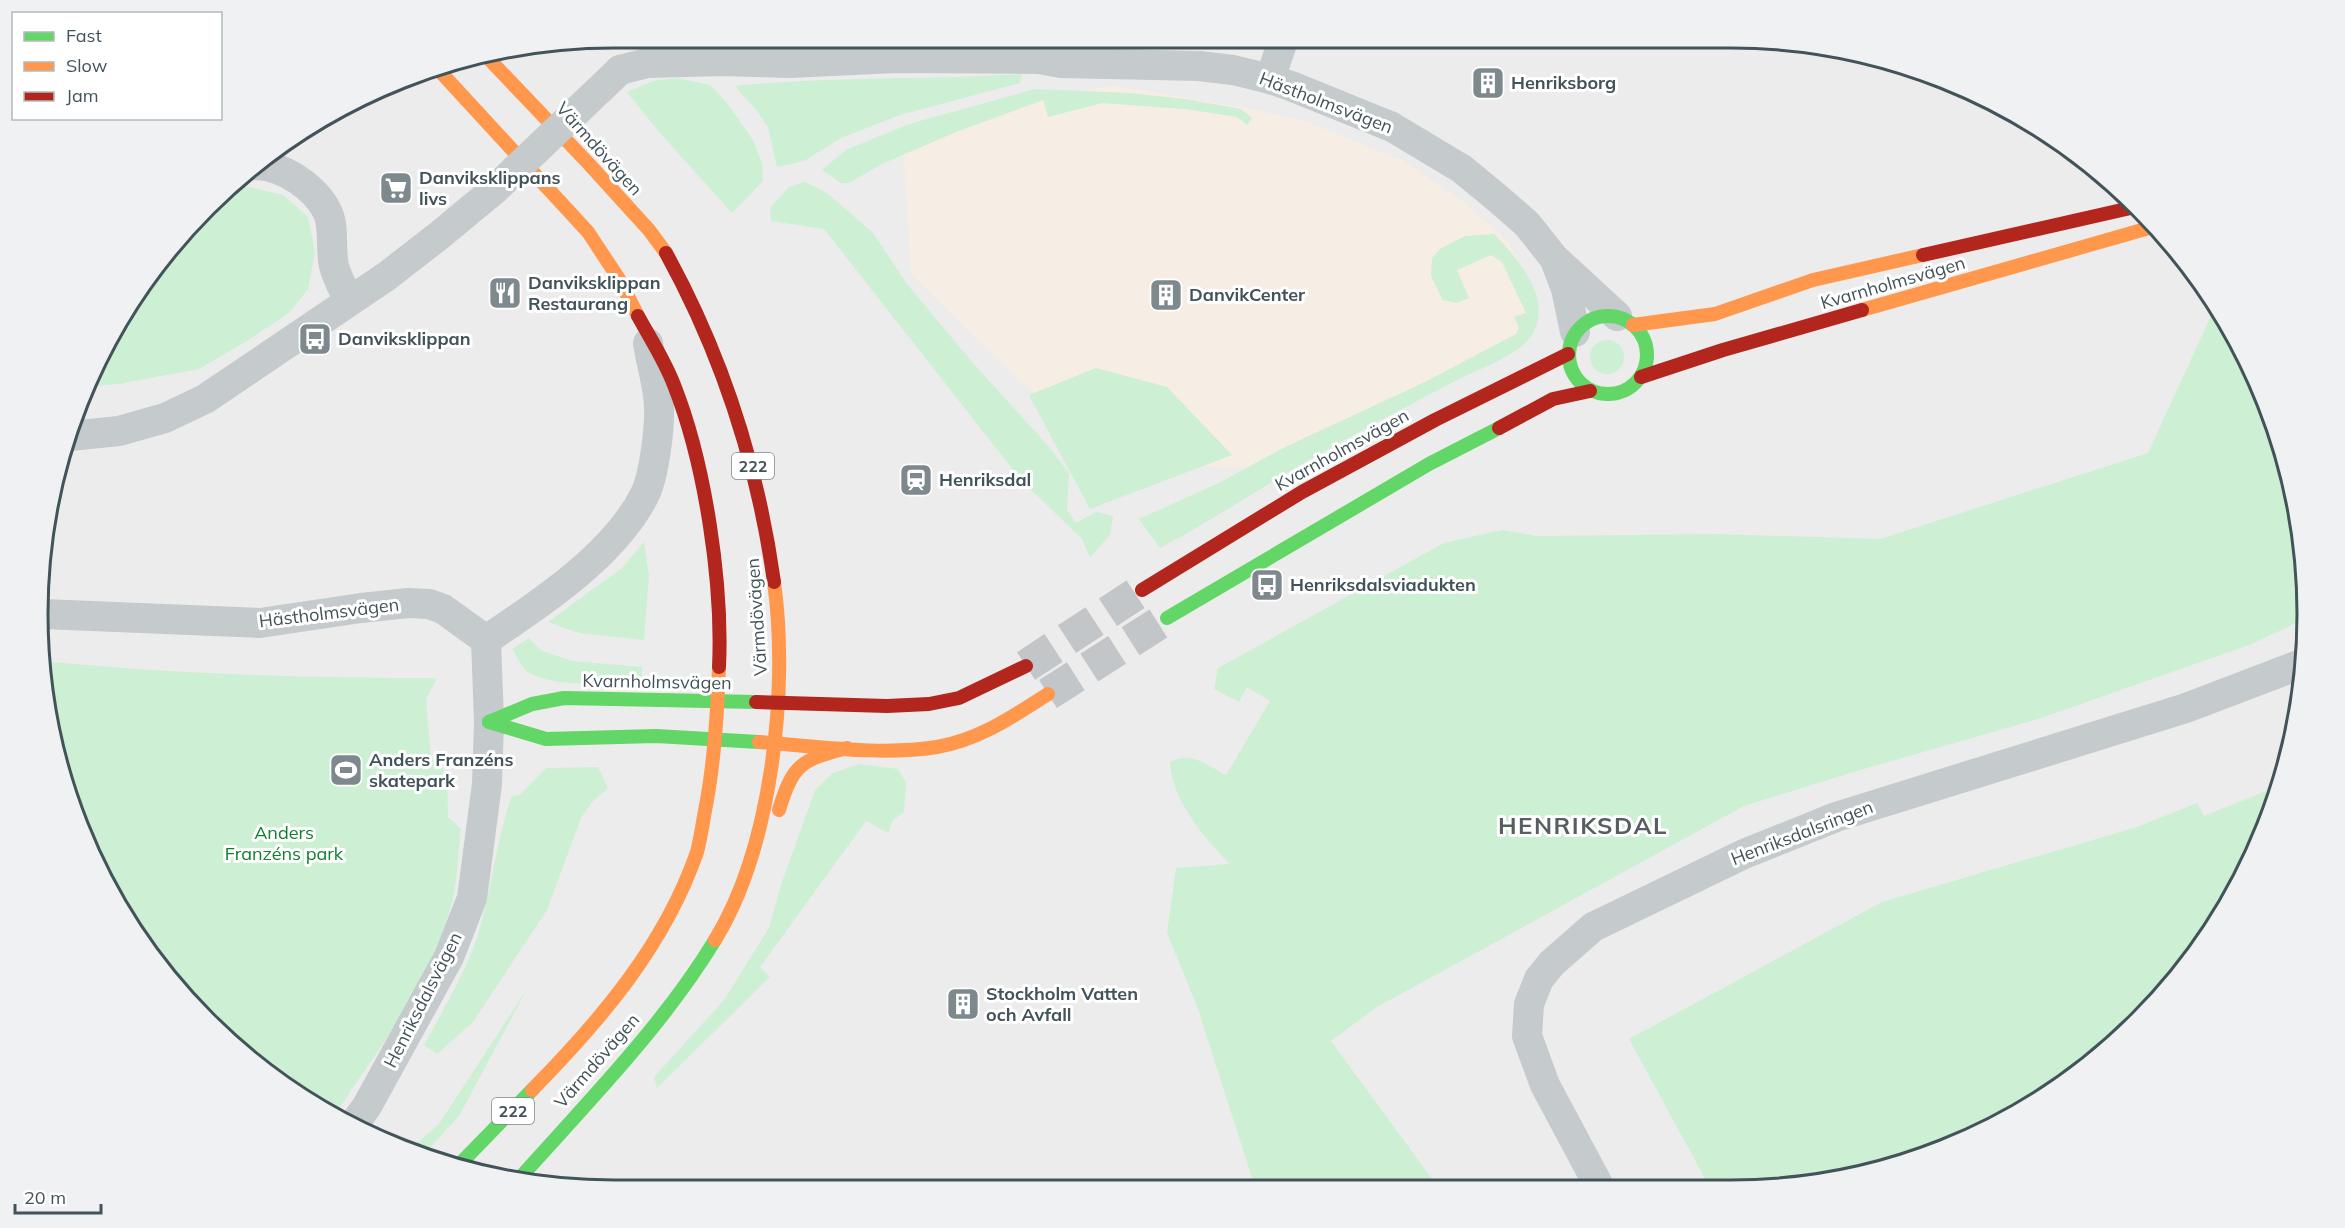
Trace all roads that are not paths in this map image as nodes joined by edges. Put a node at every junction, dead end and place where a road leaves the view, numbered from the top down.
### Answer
1 (1039, 48) edge
2 (1281, 48) edge
3 (492, 62) edge
4 (443, 75) edge
5 (1270, 79) junction
6 (266, 168) edge
7 (2126, 209) edge
8 (2145, 229) edge
9 (1554, 258) junction
10 (349, 301) junction
11 (1625, 320) junction
12 (645, 327) junction
13 (1571, 343) junction
14 (1641, 377) junction
15 (1590, 391) junction
16 (77, 435) edge
17 (1142, 591) tunnel mouth
18 (48, 614) edge
19 (1167, 618) tunnel mouth
20 (486, 640) junction
21 (1026, 666) tunnel mouth
22 (2294, 667) edge
23 (1048, 694) tunnel mouth
24 (719, 701) junction
25 (780, 702) junction
26 (489, 722) junction
27 (716, 741) junction
28 (776, 744) junction
29 (847, 748) junction
30 (752, 896) dead end
31 (654, 1048) dead end
32 (622, 1062) junction
33 (358, 1119) edge
34 (464, 1160) edge
35 (525, 1172) edge
36 (1596, 1180) edge

1 - 5 street, Hästholmsvägen
1 - 10 street, Hästholmsvägen, bridge
2 - 5 street
3 - 25 street, Värmdövägen / 222
4 - 12 street, Värmdövägen / 222
5 - 9 street, Hästholmsvägen
6 - 10 street
7 - 11 street, Kvarnholmsvägen
8 - 14 street, Kvarnholmsvägen
9 - 11 street, Hästholmsvägen
9 - 13 street, Hästholmsvägen
10 - 16 street
11 - 13 street
11 - 14 street
12 - 20 street
12 - 24 street, Värmdövägen / 222
13 - 15 street
13 - 17 street, Kvarnholmsvägen
14 - 15 street
15 - 19 street
18 - 20 street, Hästholmsvägen
20 - 26 street
21 - 25 street, Kvarnholmsvägen
22 - 36 street, Henriksdalsringen
23 - 29 street
24 - 25 street, Kvarnholmsvägen
24 - 26 street, Kvarnholmsvägen
24 - 27 street, Värmdövägen / 222
25 - 28 street, Värmdövägen / 222
26 - 27 street
26 - 33 street, Henriksdalsvägen
27 - 28 street
27 - 34 street, Värmdövägen / 222
28 - 29 street
28 - 32 street, Värmdövägen / 222
29 - 30 street
31 - 32 street
32 - 35 street, Värmdövägen / 222

